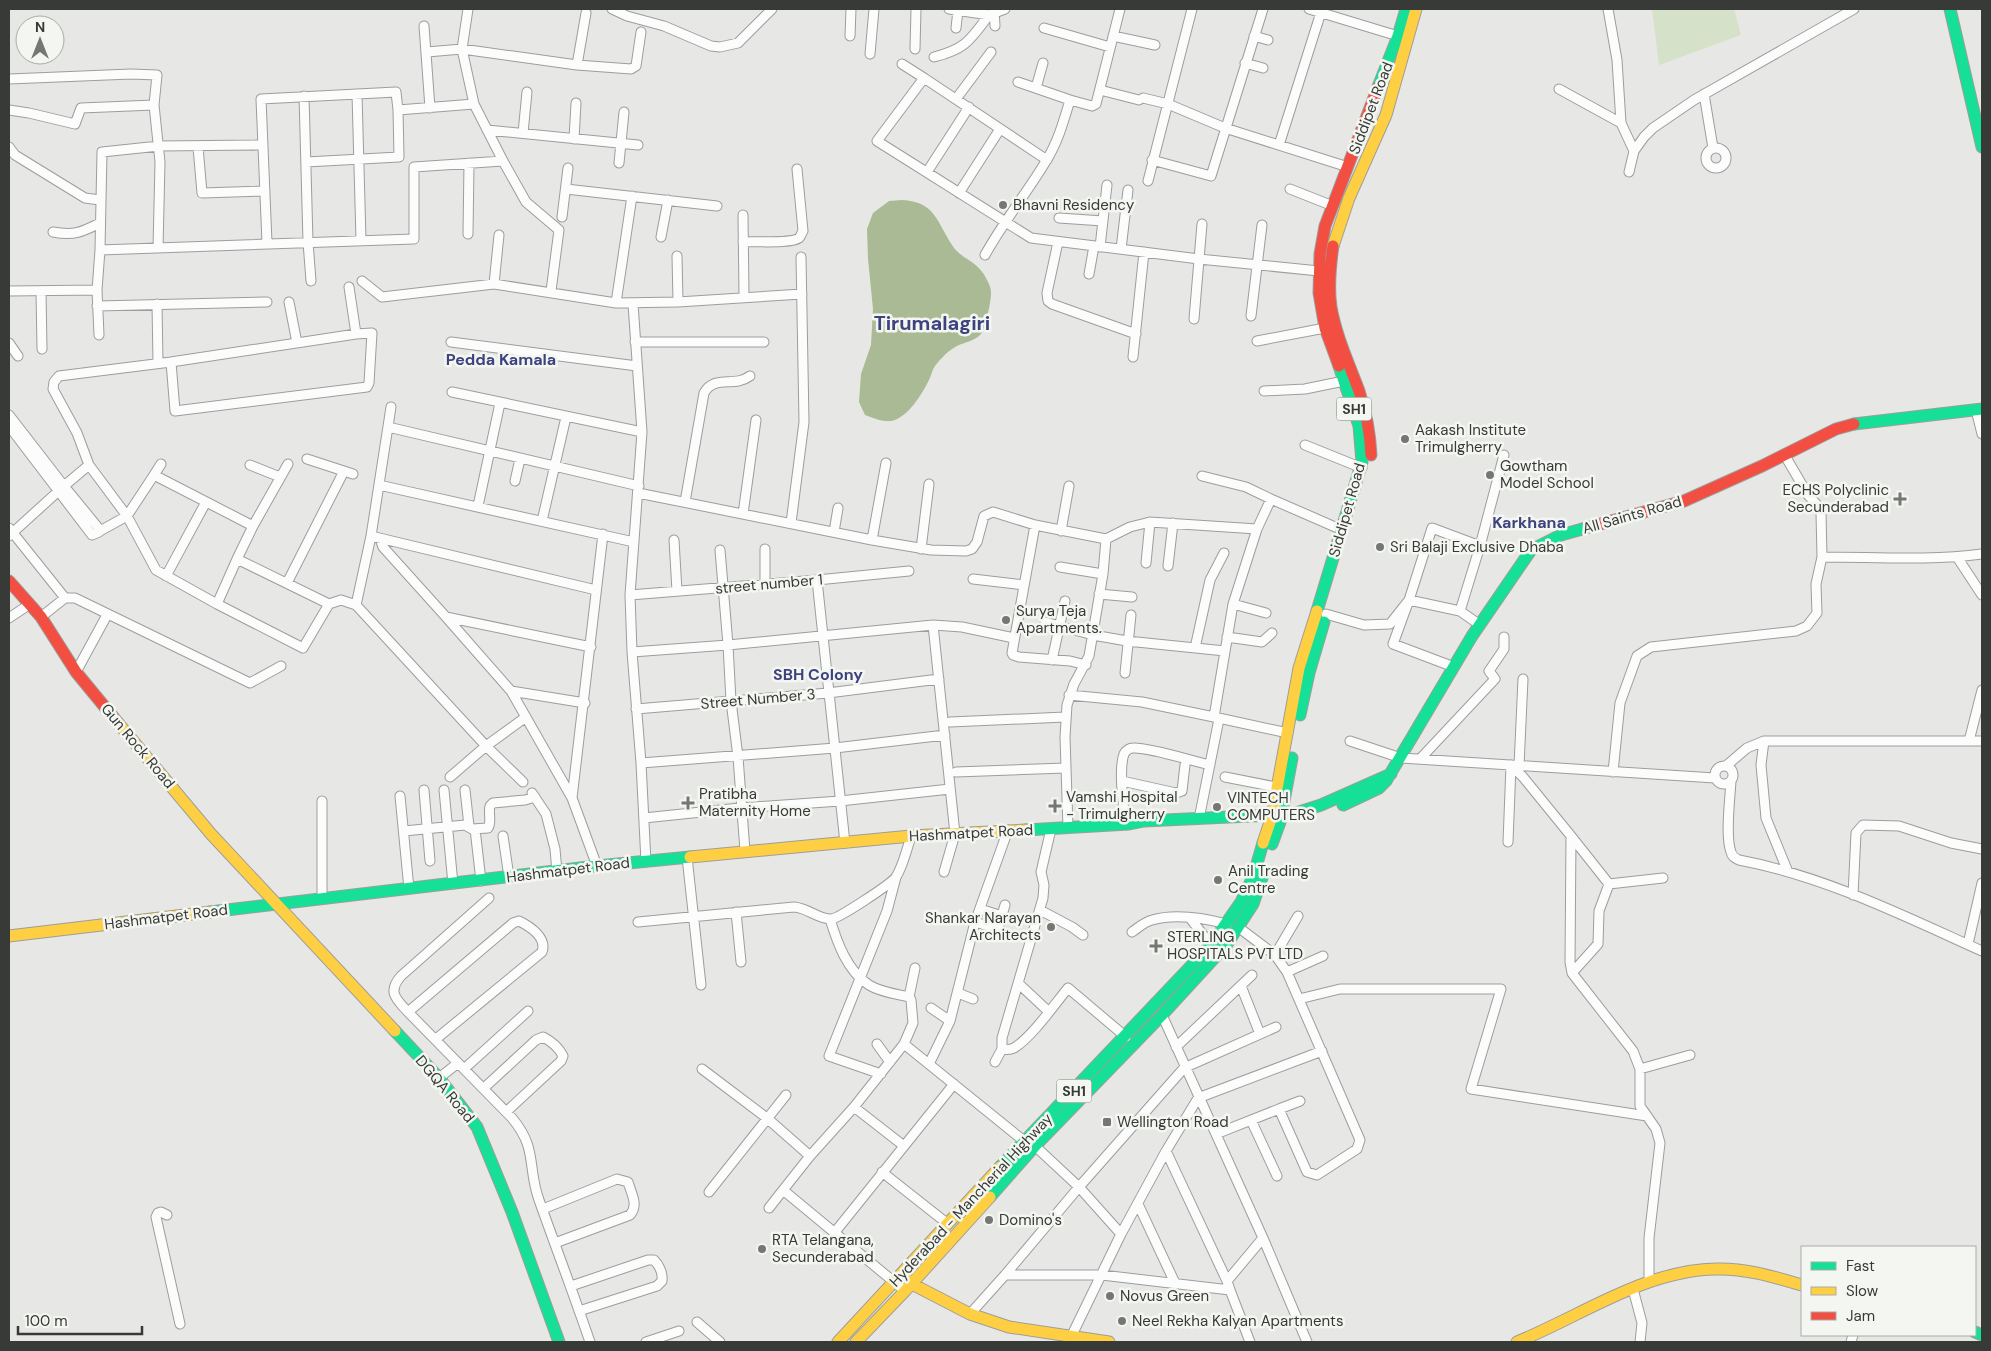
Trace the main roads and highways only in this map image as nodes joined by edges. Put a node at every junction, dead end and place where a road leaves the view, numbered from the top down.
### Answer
1 (1406, 9) edge
2 (1416, 9) edge
3 (1950, 9) edge
4 (1982, 147) edge
5 (1979, 409) edge
6 (9, 581) edge
7 (1275, 819) junction
8 (1127, 824) junction
9 (275, 905) junction
10 (1232, 926) junction
11 (9, 936) edge
12 (1030, 1144) junction
13 (897, 1278) junction
14 (1801, 1285) edge
15 (908, 1287) junction
16 (559, 1342) edge
17 (838, 1342) edge
18 (856, 1342) edge
19 (1105, 1342) edge
20 (1109, 1342) edge
21 (1517, 1342) edge

1 - 7 main road, Siddipet Road / SH1
2 - 7 main road, Siddipet Road / SH1
3 - 4 main road
5 - 7 main road, All Saints Road
6 - 9 main road, Gun Rock Road
7 - 8 main road, Hashmatpet Road
7 - 8 main road, Hashmatpet Road
7 - 10 main road, Hyderabad - Mancherial Highway / SH1
8 - 9 main road, Hashmatpet Road
9 - 11 main road, Hashmatpet Road
9 - 16 main road, DGQA Road
10 - 12 main road, Hyderabad - Mancherial Highway / SH1
10 - 12 main road, Hyderabad - Mancherial Highway / SH1
12 - 13 main road, Hyderabad - Mancherial Highway / SH1
12 - 15 main road, Hyderabad - Mancherial Highway / SH1
13 - 15 main road
13 - 17 main road, Hyderabad - Mancherial Highway / SH1
14 - 21 main road
15 - 18 main road, Hyderabad - Mancherial Highway / SH1
15 - 19 main road
19 - 20 main road

